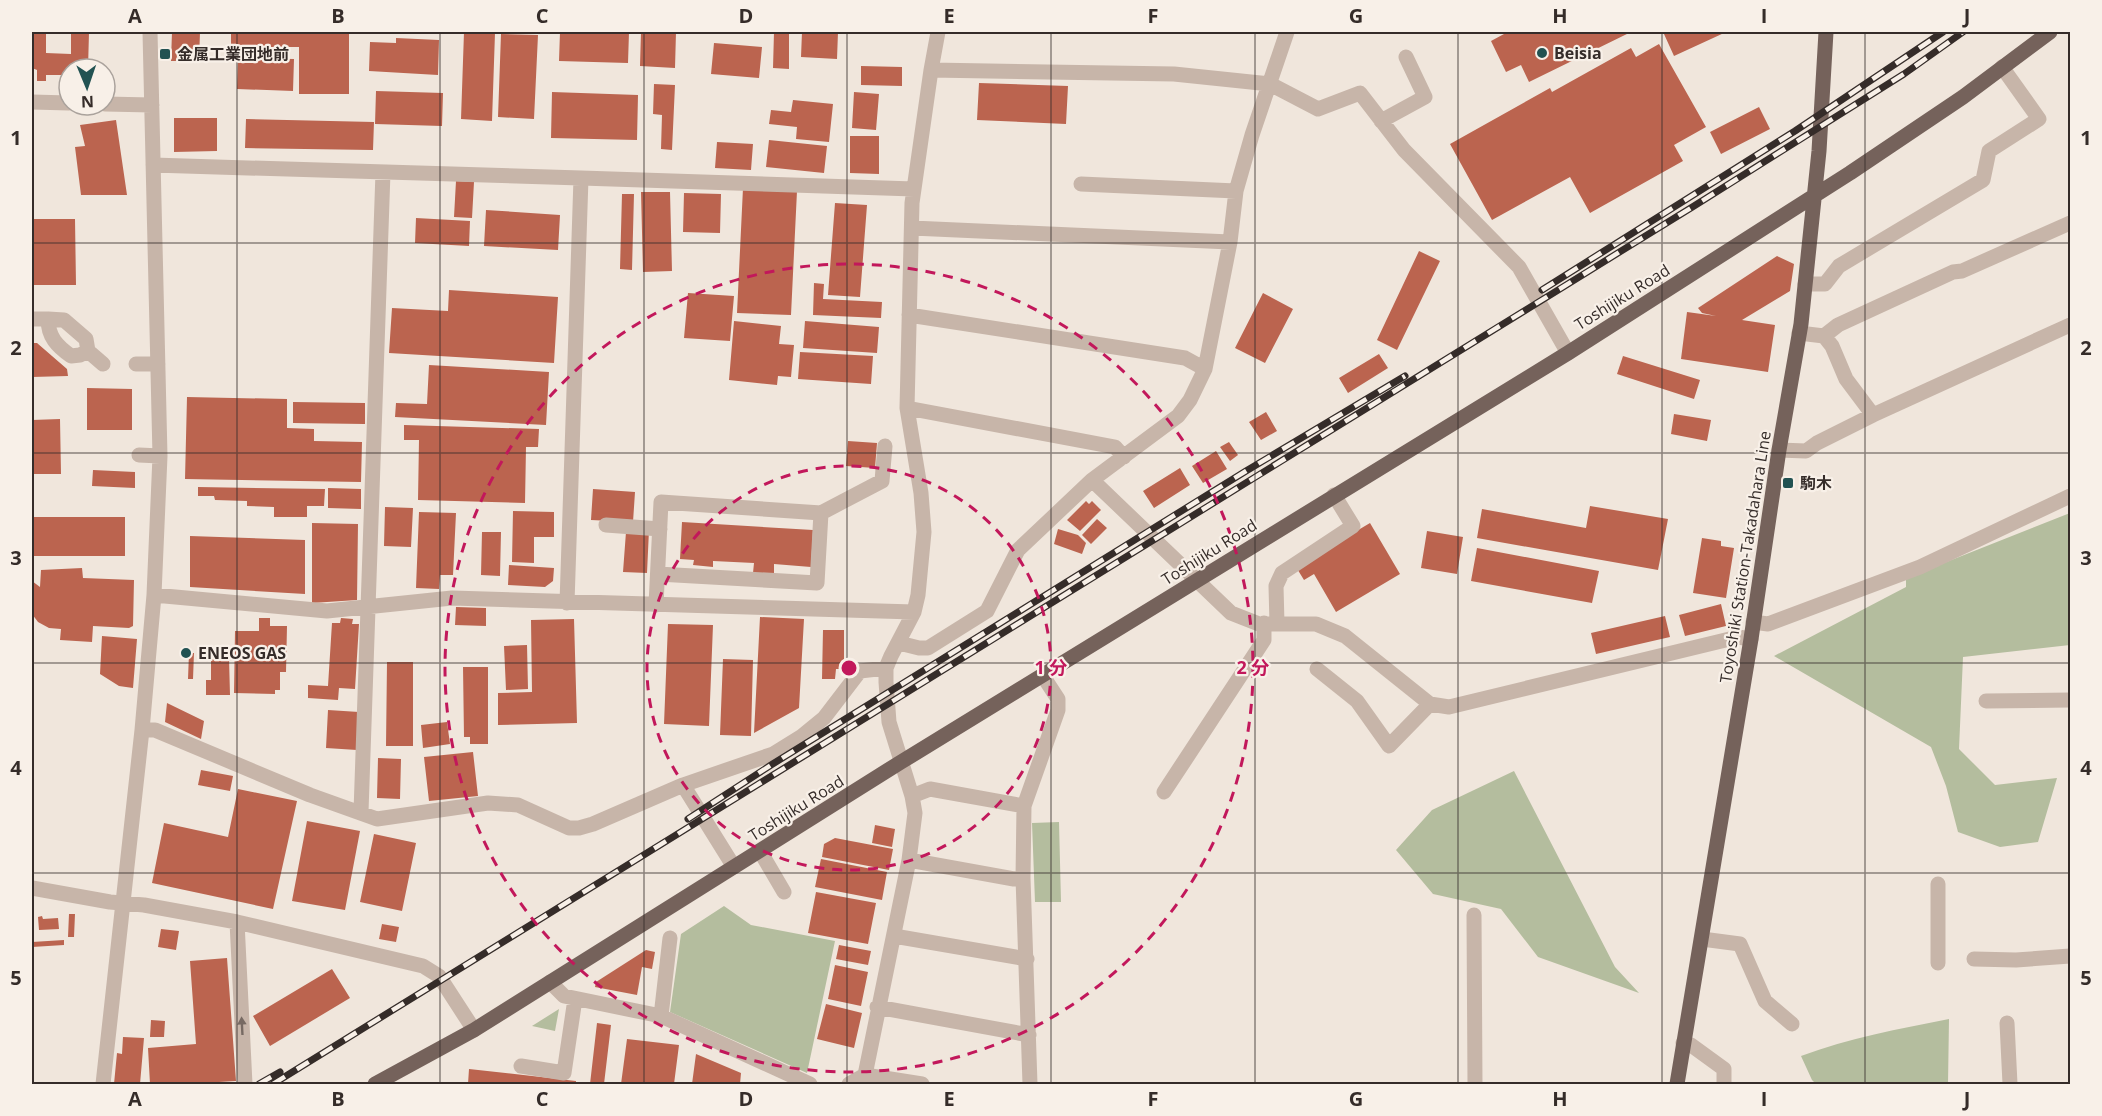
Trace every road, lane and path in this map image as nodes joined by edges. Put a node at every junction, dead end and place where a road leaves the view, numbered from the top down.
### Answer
1 (150, 32) edge
2 (938, 32) edge
3 (1287, 32) edge
4 (1826, 32) edge
5 (2050, 32) edge
6 (1406, 57) dead end
7 (2002, 67) junction
8 (931, 70) junction
9 (1270, 84) junction
10 (32, 102) edge
11 (57, 103) edge
12 (117, 104) edge
13 (152, 105) junction
14 (1381, 122) junction
15 (153, 165) junction
16 (383, 172) junction
17 (580, 178) junction
18 (1081, 184) dead end
19 (914, 189) junction
20 (1236, 191) junction
21 (1814, 196) junction
22 (2070, 223) edge
23 (912, 228) junction
24 (1230, 242) junction
25 (1805, 284) junction
26 (909, 315) junction
27 (32, 319) edge
28 (48, 319) junction
29 (2070, 325) edge
30 (1799, 333) junction
31 (1824, 336) junction
32 (88, 351) junction
33 (1568, 352) junction
34 (103, 364) dead end
35 (136, 364) dead end
36 (158, 364) junction
37 (1205, 369) junction
38 (907, 408) junction
39 (1873, 415) junction
40 (885, 446) dead end
41 (1779, 450) junction
42 (139, 455) dead end
43 (160, 456) junction
44 (1124, 457) junction
45 (1092, 480) junction
46 (1334, 495) junction
47 (2070, 496) edge
48 (821, 513) junction
49 (606, 525) dead end
50 (660, 529) junction
51 (658, 574) junction
52 (1197, 580) junction
53 (154, 596) junction
54 (567, 603) junction
55 (656, 605) junction
56 (369, 606) junction
57 (914, 612) junction
58 (1753, 622) junction
59 (1271, 623) junction
60 (1751, 639) junction
61 (899, 643) junction
62 (886, 668) junction
63 (1317, 669) dead end
64 (1043, 676) junction
65 (2070, 700) edge
66 (1986, 701) dead end
67 (1430, 704) junction
68 (142, 730) junction
69 (901, 762) junction
70 (683, 785) junction
71 (1164, 792) dead end
72 (912, 796) junction
73 (1024, 806) junction
74 (361, 812) junction
75 (760, 851) junction
76 (909, 860) junction
77 (734, 867) junction
78 (1023, 878) junction
79 (1938, 884) dead end
80 (32, 888) edge
81 (784, 892) dead end
82 (123, 903) junction
83 (1474, 915) dead end
84 (237, 922) junction
85 (894, 936) junction
86 (670, 938) dead end
87 (1702, 939) junction
88 (2070, 956) edge
89 (1027, 959) junction
90 (1974, 959) dead end
91 (1938, 963) dead end
92 (550, 982) junction
93 (575, 999) junction
94 (878, 1007) junction
95 (661, 1016) junction
96 (2007, 1023) dead end
97 (1792, 1024) dead end
98 (474, 1030) junction
99 (1029, 1035) junction
100 (1683, 1043) junction
101 (521, 1066) dead end
102 (865, 1075) junction
103 (380, 1083) edge
104 (103, 1084) edge
105 (245, 1084) edge
106 (810, 1084) edge
107 (849, 1084) edge
108 (922, 1084) edge
109 (1030, 1084) edge
110 (1475, 1084) edge
111 (1677, 1084) edge
112 (1724, 1084) edge
113 (2010, 1084) edge

1 - 13 street
2 - 8 street
3 - 9 street
4 - 21 main road, Toyoshiki Station-Takadahara Line
5 - 7 main road, Toshijiku Road
6 - 14 street
7 - 21 main road, Toshijiku Road
7 - 25 street
8 - 9 street
8 - 19 street
9 - 14 street
9 - 20 street
10 - 11 street
12 - 13 street
13 - 15 street
14 - 33 street
15 - 16 street
15 - 36 street
16 - 17 street
16 - 56 street
17 - 19 street
17 - 54 street
18 - 20 street
19 - 23 street
20 - 24 street
21 - 25 main road, Toyoshiki Station-Takadahara Line
21 - 33 main road, Toshijiku Road
22 - 31 street
23 - 24 street
23 - 26 street
24 - 37 street
25 - 30 main road, Toyoshiki Station-Takadahara Line
26 - 37 street
26 - 38 street
27 - 28 street
28 - 32 street
28 - 32 street
29 - 39 street
30 - 31 street
30 - 41 main road, Toyoshiki Station-Takadahara Line
31 - 39 street
32 - 34 street
33 - 46 main road, Toshijiku Road
35 - 36 street
36 - 43 street
37 - 44 street
38 - 44 street
38 - 57 street
39 - 41 street
40 - 48 street
41 - 58 main road, Toyoshiki Station-Takadahara Line
42 - 43 street
43 - 53 street
44 - 45 street
45 - 52 street
45 - 61 street
46 - 52 main road, Toshijiku Road
46 - 59 street
47 - 58 street
48 - 50 street
48 - 51 street
49 - 50 street
50 - 51 street
51 - 55 street
52 - 59 street
52 - 64 main road, Toshijiku Road
53 - 56 street
53 - 68 street
54 - 55 street
54 - 56 street
55 - 57 street
56 - 74 street
57 - 61 street
58 - 60 main road, Toyoshiki Station-Takadahara Line
59 - 67 street
59 - 71 street
60 - 67 street
60 - 87 main road, Toyoshiki Station-Takadahara Line
61 - 62 street
62 - 69 street
62 - 70 street
63 - 67 street
64 - 69 main road, Toshijiku Road
64 - 73 street
65 - 66 street
68 - 74 street
68 - 82 street
69 - 72 street
69 - 75 main road, Toshijiku Road
70 - 74 street
70 - 77 street
72 - 73 street
72 - 76 street
73 - 78 street
75 - 77 main road, Toshijiku Road
75 - 81 street
76 - 78 street
76 - 85 street
77 - 92 main road, Toshijiku Road
78 - 89 street
79 - 91 street
80 - 82 street
82 - 84 street
82 - 104 street
83 - 110 street
84 - 98 street
105 -> 84 street
85 - 89 street
85 - 94 street
86 - 95 street
87 - 97 street
87 - 100 main road, Toyoshiki Station-Takadahara Line
88 - 90 street
89 - 99 street
92 - 93 street
92 - 98 main road, Toshijiku Road
93 - 95 street
93 - 101 street
94 - 99 street
94 - 102 street
95 - 106 street
96 - 113 street
98 - 103 main road, Toshijiku Road
99 - 109 street
100 - 111 main road, Toyoshiki Station-Takadahara Line
100 - 112 street
102 - 107 street
102 - 108 street

